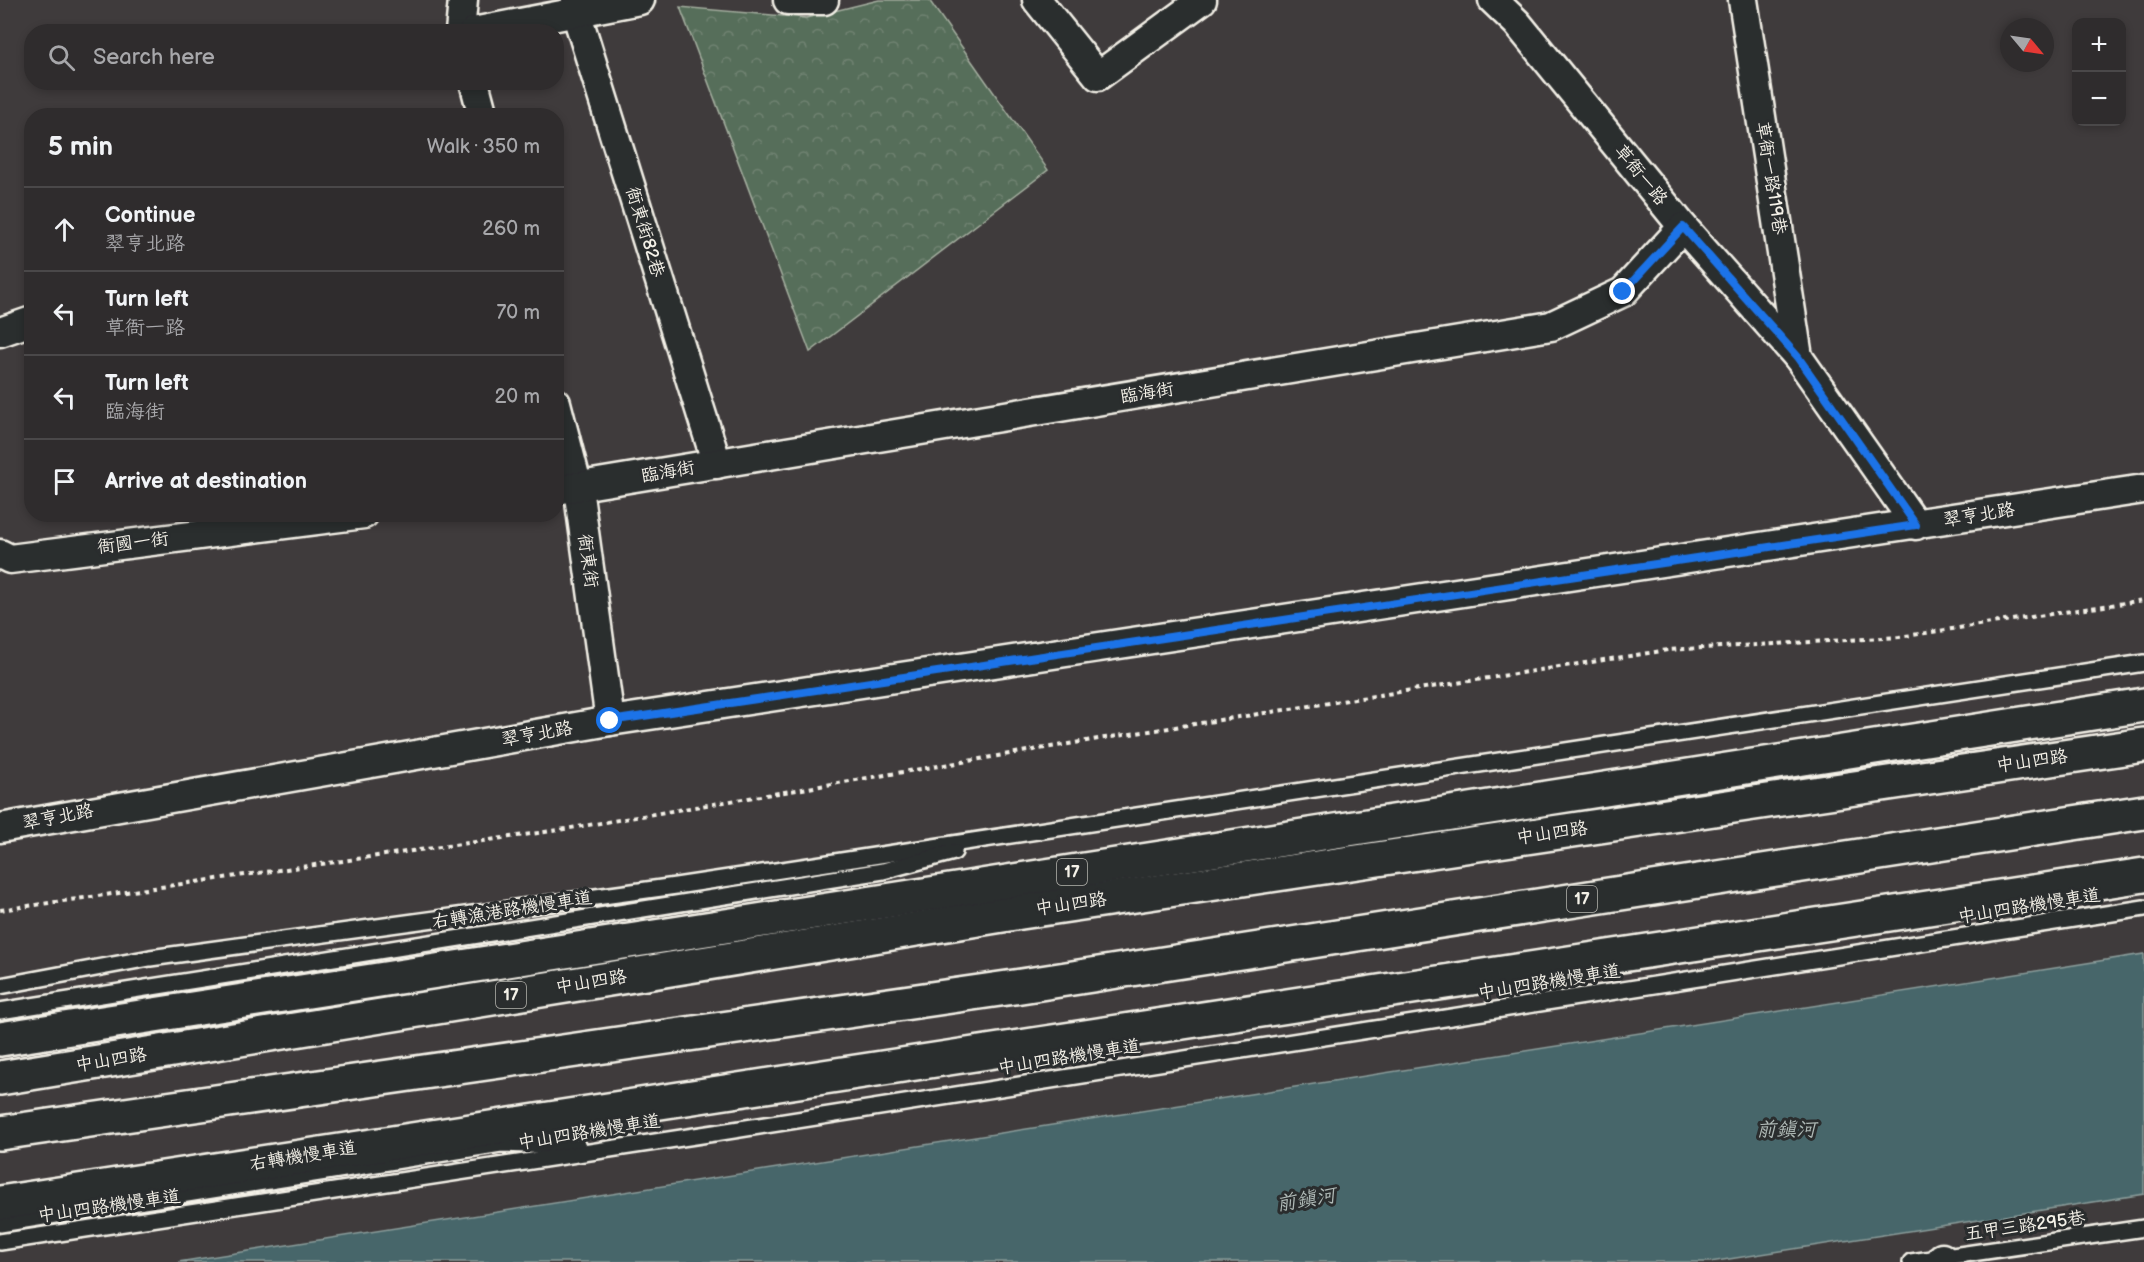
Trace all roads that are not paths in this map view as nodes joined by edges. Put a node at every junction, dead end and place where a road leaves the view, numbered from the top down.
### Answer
1 (463, 0) edge
2 (640, 0) edge
3 (788, 0) edge
4 (824, 0) edge
5 (1037, 0) edge
6 (1202, 0) edge
7 (1493, 0) edge
8 (1743, 0) edge
9 (576, 6) edge
10 (1521, 11) edge
11 (461, 24) edge
12 (505, 24) edge
13 (476, 90) edge
14 (481, 108) edge
15 (1683, 227) junction
16 (24, 324) edge
17 (0, 332) edge
18 (1798, 357) junction
19 (717, 464) junction
20 (564, 466) edge
21 (567, 489) edge
22 (2144, 489) edge
23 (296, 522) edge
24 (1916, 525) junction
25 (5, 556) edge
26 (2144, 663) edge
27 (2144, 705) edge
28 (610, 721) junction
29 (2144, 745) edge
30 (2144, 812) edge
31 (0, 828) edge
32 (1026, 832) junction
33 (2144, 875) edge
34 (2144, 908) edge
35 (0, 986) edge
36 (0, 1011) edge
37 (0, 1039) edge
38 (0, 1078) edge
39 (0, 1133) edge
40 (614, 1148) junction
41 (0, 1203) edge
42 (0, 1224) edge
43 (2144, 1228) edge
44 (0, 1242) edge
45 (1942, 1260) edge
46 (1911, 1262) edge

1 - 11 street
2 - 9 street
3 - 4 street
5 - 6 street
7 - 10 street, 草衙一路
8 - 18 street, 草衙一路119巷
9 - 12 street
9 - 19 street, 衙東街82巷
10 - 15 street, 草衙一路
13 - 14 street
15 - 18 street, 草衙一路
15 - 19 street, 臨海街
16 - 17 street
18 - 24 street, 草衙一路
19 - 21 street, 臨海街
20 - 21 street, 衙東街
21 - 28 street, 衙東街
22 - 24 street, 翠亨北路
23 - 25 street, 衙國一街
24 - 28 street, 翠亨北路
26 - 32 lane
27 - 37 main road, 中山四路 / 17
28 - 31 street, 翠亨北路
29 - 38 main road, 中山四路 / 17
30 - 39 main road, 17
32 - 35 lane
32 - 36 lane, 右轉漁港路機慢車道
33 - 41 main road
34 - 40 lane, 中山四路機慢車道
40 - 42 lane, 右轉機慢車道
40 - 44 lane, 中山四路機慢車道
43 - 45 lane, 五甲三路295巷
45 - 46 lane, 五甲三路295巷

